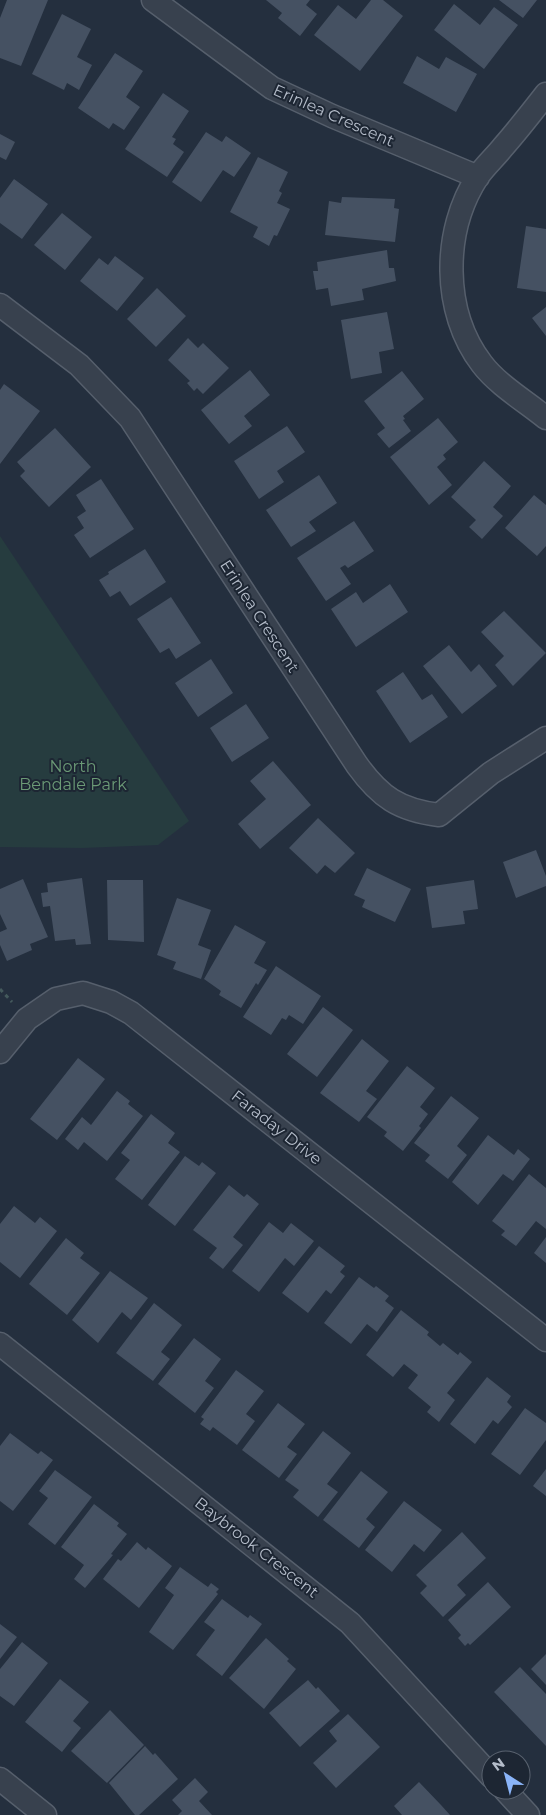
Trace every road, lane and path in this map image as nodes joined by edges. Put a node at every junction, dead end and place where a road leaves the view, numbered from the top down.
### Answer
1 (153, 0) edge
2 (546, 94) edge
3 (478, 177) junction
4 (0, 305) edge
5 (546, 418) edge
6 (546, 738) edge
7 (0, 1052) edge
8 (546, 1340) edge
9 (0, 1344) edge
10 (481, 1765) edge
11 (0, 1779) edge
12 (514, 1800) edge
13 (45, 1815) edge
14 (528, 1815) edge

1 - 3 street, Erinlea Crescent
2 - 3 street
3 - 5 street
4 - 6 street, Erinlea Crescent
7 - 8 street, Faraday Drive
9 - 10 street, Baybrook Crescent
11 - 13 street
12 - 14 street

